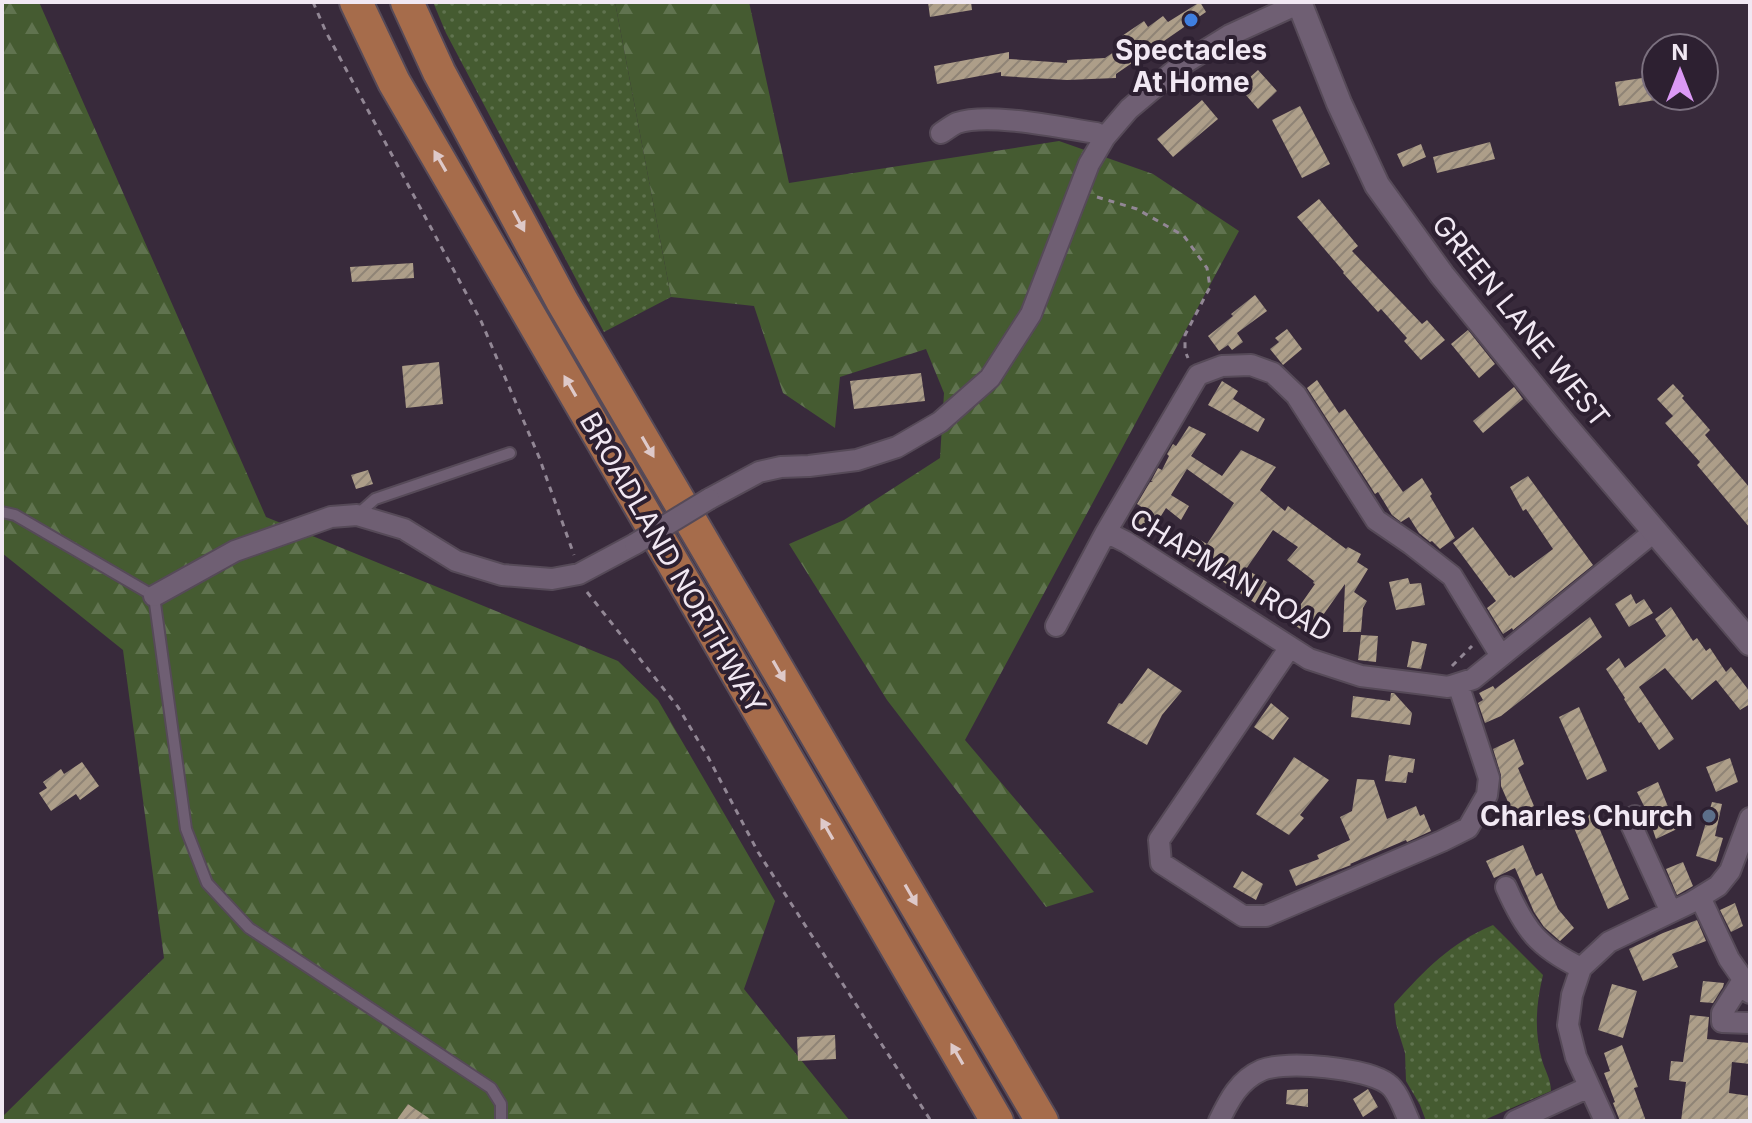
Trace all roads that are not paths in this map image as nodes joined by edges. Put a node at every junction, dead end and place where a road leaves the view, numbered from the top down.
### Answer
1 (356, 2) edge
2 (407, 2) edge
3 (1300, 2) edge
4 (941, 133) dead end
5 (1105, 137) junction
6 (510, 453) dead end
7 (2, 512) edge
8 (357, 515) junction
9 (1655, 531) junction
10 (1106, 532) junction
11 (154, 596) junction
12 (1056, 626) dead end
13 (1750, 643) edge
14 (1290, 647) junction
15 (1501, 656) junction
16 (1458, 684) junction
17 (1635, 816) dead end
18 (1750, 818) edge
19 (1506, 887) dead end
20 (1700, 897) junction
21 (1671, 912) junction
22 (1581, 968) junction
23 (1747, 986) edge
24 (1750, 1023) edge
25 (1589, 1087) junction
26 (501, 1121) edge
27 (997, 1121) edge
28 (1042, 1121) edge
29 (1219, 1121) edge
30 (1409, 1121) edge
31 (1515, 1121) edge
32 (1605, 1121) edge

27 -> 1 highway, BROADLAND NORTHWAY
2 -> 28 highway, BROADLAND NORTHWAY
3 - 5 street
3 - 9 street, GREEN LANE WEST
4 - 5 street
5 - 8 street, bridge
6 - 8 lane
7 - 11 lane
8 - 11 street
9 - 13 street, GREEN LANE WEST
9 - 15 street, CHAPMAN ROAD
10 - 12 street
10 - 14 street, CHAPMAN ROAD
10 - 15 street
11 - 26 lane
14 - 16 street, CHAPMAN ROAD
14 - 16 street
15 - 16 street, CHAPMAN ROAD
17 - 21 street
18 - 20 street
19 - 22 street
20 - 21 street
20 - 23 street
21 - 22 street
22 - 25 street
23 - 24 street
25 - 31 street
25 - 32 street
29 - 30 street

